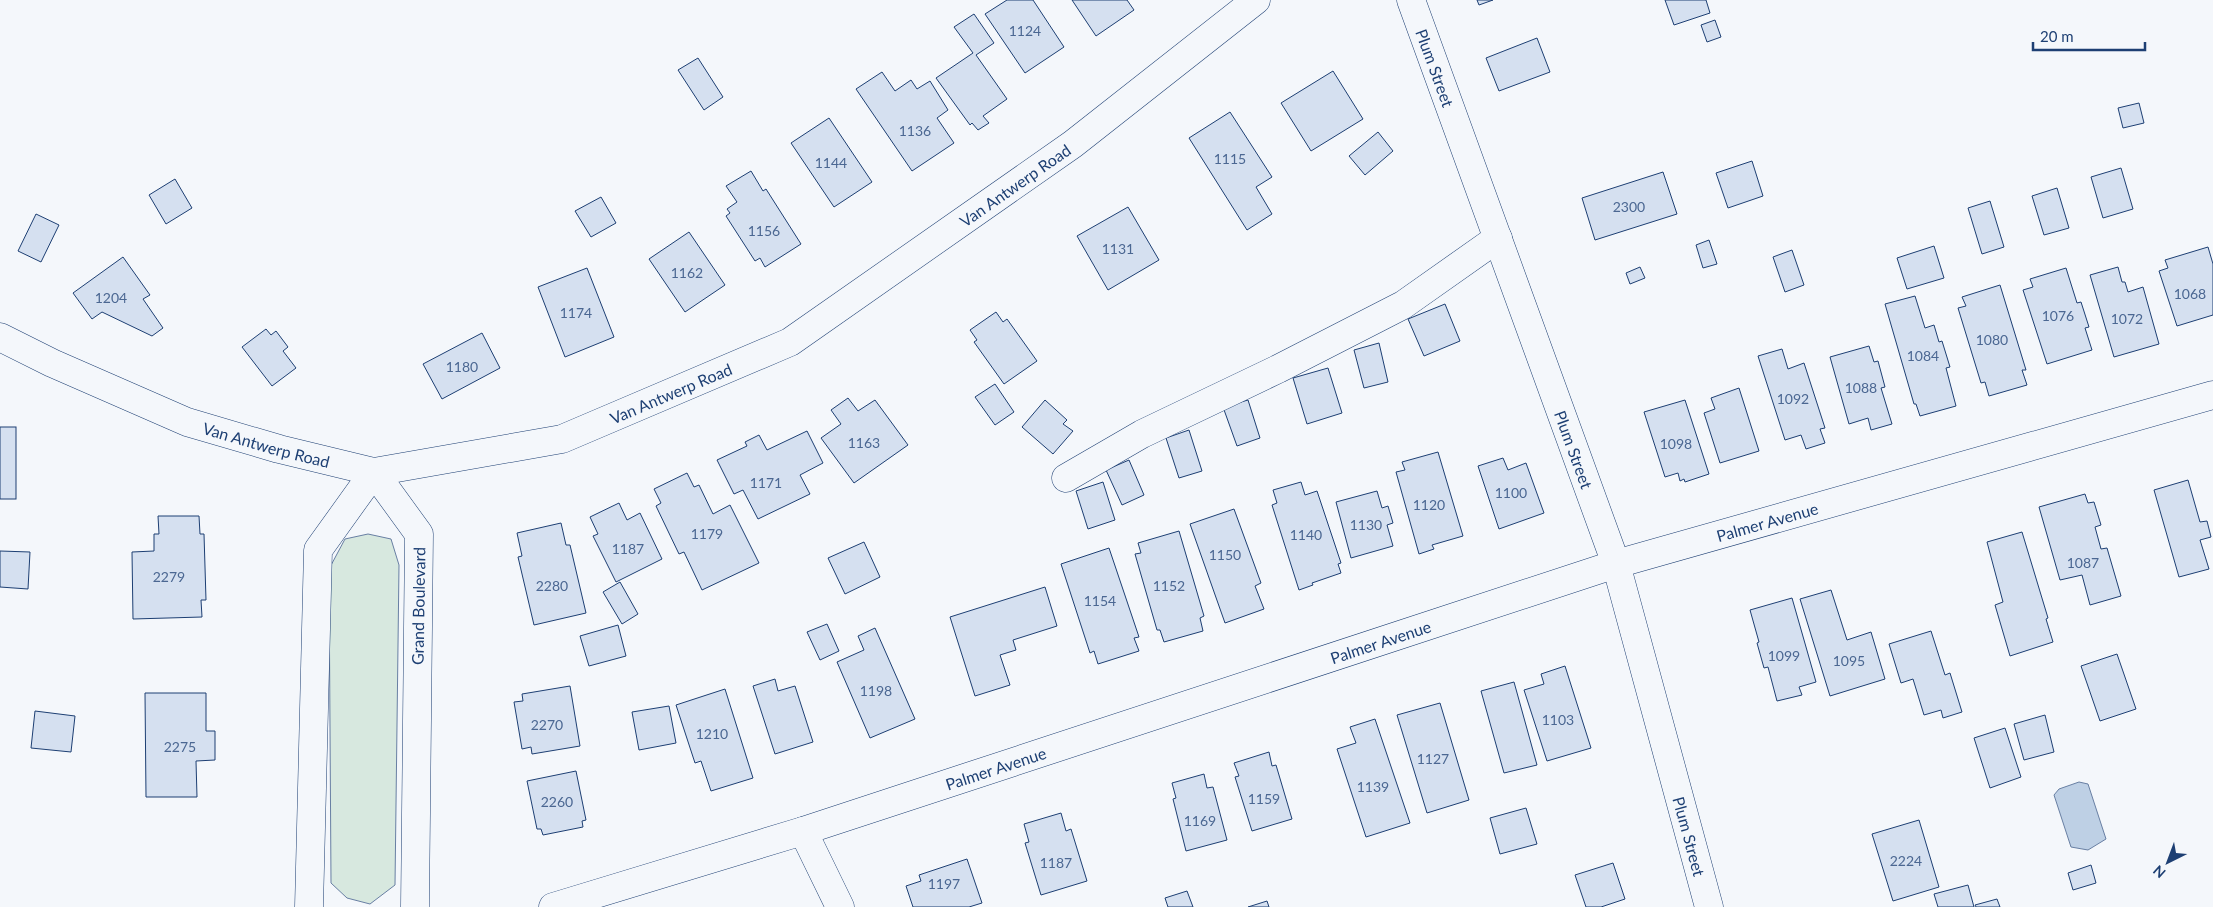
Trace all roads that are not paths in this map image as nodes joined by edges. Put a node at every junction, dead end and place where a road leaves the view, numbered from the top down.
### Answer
1 (1256, 0) edge
2 (1411, 0) edge
3 (1498, 238) junction
4 (0, 337) edge
5 (2213, 395) edge
6 (374, 472) junction
7 (1066, 478) dead end
8 (1616, 564) junction
9 (803, 831) junction
10 (309, 907) edge
11 (415, 907) edge
12 (553, 907) edge
13 (840, 907) edge
14 (1709, 907) edge

1 - 6 street, Van Antwerp Road
2 - 3 street, Plum Street
3 - 7 street
3 - 8 street, Plum Street
4 - 6 street, Van Antwerp Road
5 - 8 street, Palmer Avenue
6 - 10 street
6 - 11 street, Grand Boulevard
8 - 9 street, Palmer Avenue
8 - 14 street, Plum Street
9 - 12 street, Palmer Avenue
9 - 13 street

